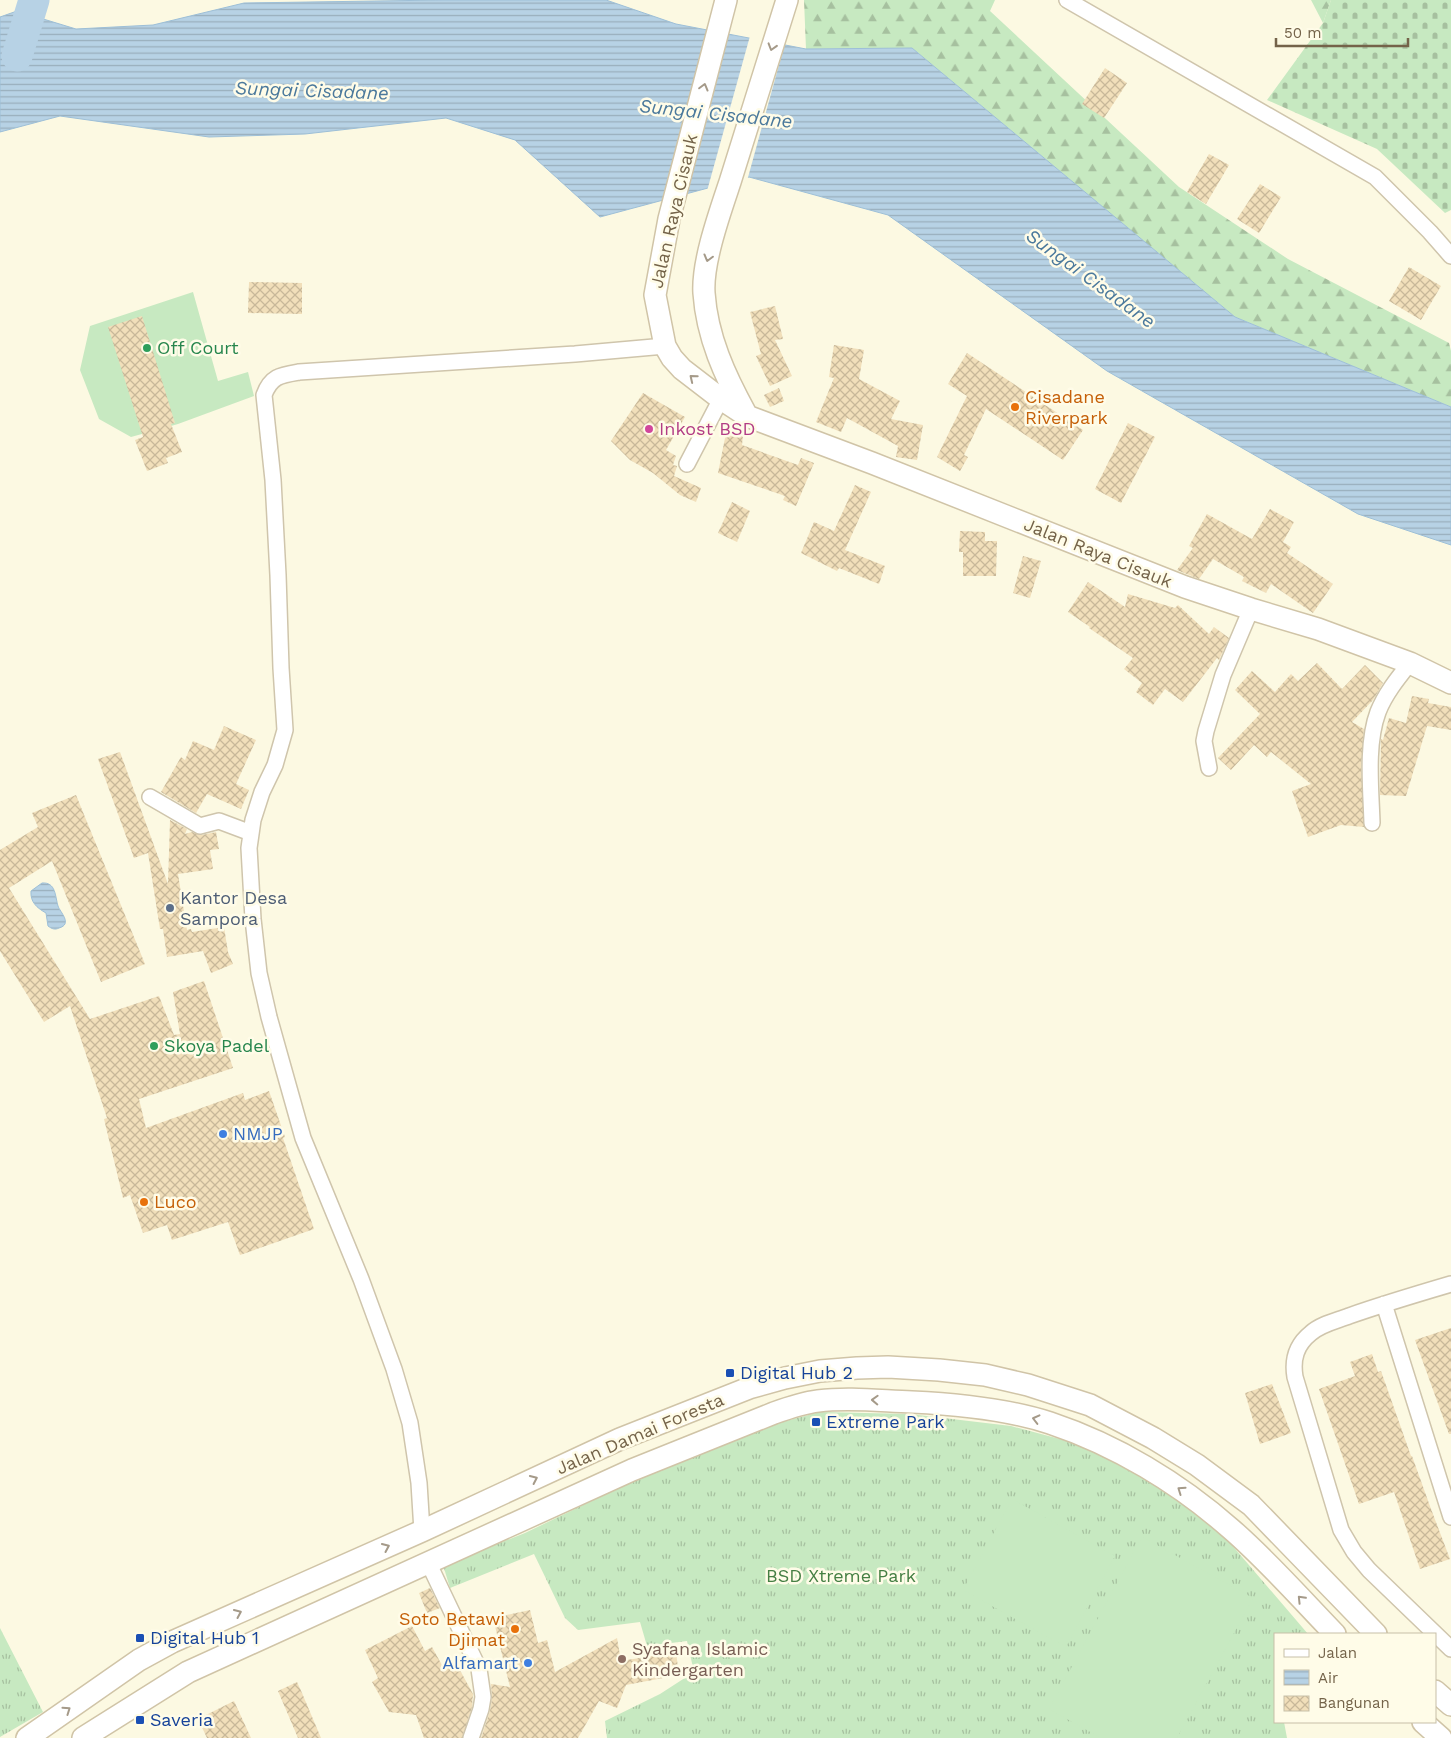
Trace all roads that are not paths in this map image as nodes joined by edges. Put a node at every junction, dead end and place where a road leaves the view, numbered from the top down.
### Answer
1 (726, 0) edge
2 (787, 0) edge
3 (1067, 0) edge
4 (1451, 256) edge
5 (665, 346) junction
6 (725, 391) junction
7 (687, 464) dead end
8 (1251, 609) junction
9 (1410, 663) junction
10 (1451, 683) edge
11 (1209, 768) dead end
12 (150, 797) dead end
13 (1372, 824) dead end
14 (251, 833) junction
15 (1451, 1284) edge
16 (1384, 1304) junction
17 (620, 1439) junction
18 (632, 1470) junction
19 (1451, 1517) edge
20 (422, 1531) junction
21 (428, 1562) junction
22 (1334, 1633) edge
23 (1375, 1633) edge
24 (1434, 1633) edge
25 (1436, 1635) edge
26 (172, 1642) junction
27 (1451, 1649) edge
28 (188, 1672) junction
29 (1436, 1692) edge
30 (1451, 1705) edge
31 (1424, 1723) edge
32 (27, 1738) edge
33 (83, 1738) edge
34 (471, 1738) edge
35 (1441, 1738) edge

5 -> 1 main road, Jalan Raya Cisauk
2 -> 6 main road, Jalan Raya Cisauk
3 - 4 street
6 -> 5 main road, Jalan Raya Cisauk
5 - 14 street
6 - 7 street
6 - 8 main road, Jalan Raya Cisauk
8 - 9 main road, Jalan Raya Cisauk
8 - 11 street
9 - 10 main road, Jalan Raya Cisauk
9 - 13 street
12 - 14 street
14 - 20 street
15 - 16 street
16 - 19 street
16 - 24 street
17 - 18 main road
20 -> 17 main road, Jalan Damai Foresta
17 - 23 main road, Jalan Damai Foresta
18 - 21 main road, Jalan Damai Foresta
22 -> 18 main road, Jalan Damai Foresta
26 -> 20 main road, Jalan Damai Foresta
21 - 28 main road, Jalan Damai Foresta
21 - 34 street
25 - 27 street
26 - 28 main road
32 -> 26 main road, Jalan Damai Foresta
28 - 33 main road, Jalan Damai Foresta
29 - 30 main road
31 - 35 main road

